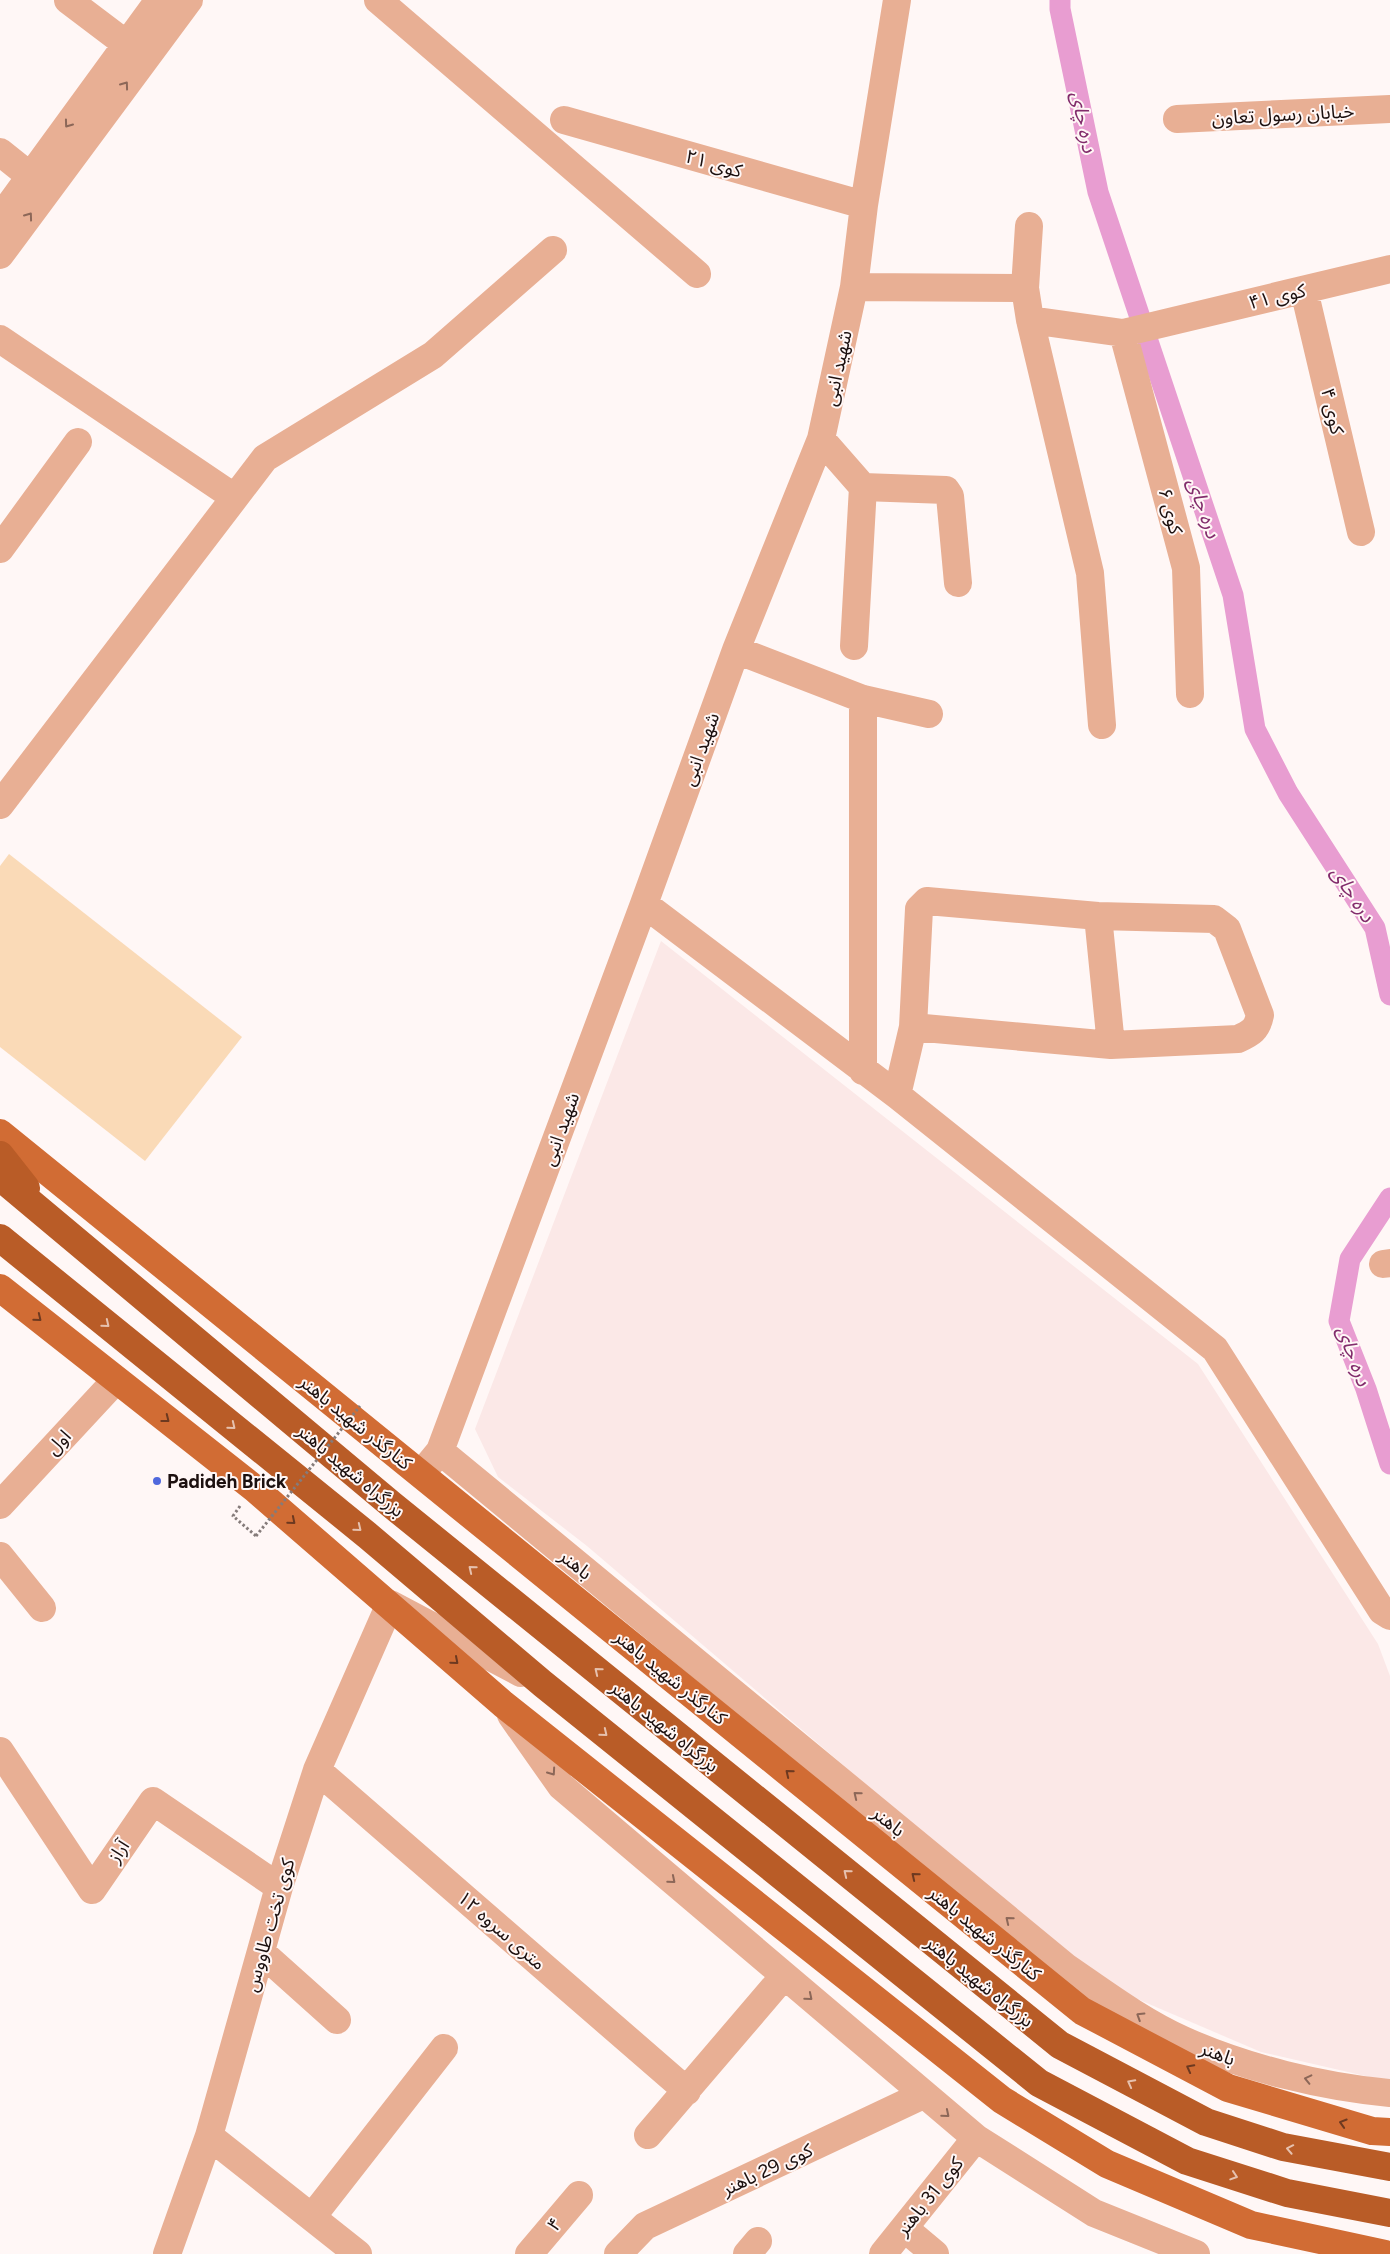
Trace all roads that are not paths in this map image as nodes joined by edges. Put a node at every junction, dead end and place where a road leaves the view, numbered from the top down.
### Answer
1 (68, 0) edge
2 (159, 0) edge
3 (189, 0) edge
4 (378, 0) edge
5 (897, 0) edge
6 (136, 51) junction
7 (1390, 109) edge
8 (1177, 119) dead end
9 (564, 120) dead end
10 (0, 152) edge
11 (30, 176) junction
12 (864, 206) junction
13 (0, 218) edge
14 (1029, 226) dead end
15 (553, 250) dead end
16 (0, 255) edge
17 (1390, 269) edge
18 (697, 274) dead end
19 (854, 287) junction
20 (1025, 288) junction
21 (1304, 290) junction
22 (1030, 320) junction
23 (1123, 333) junction
24 (0, 339) edge
25 (821, 439) junction
26 (78, 442) dead end
27 (863, 487) junction
28 (234, 497) junction
29 (1361, 532) dead end
30 (0, 549) edge
31 (958, 583) dead end
32 (854, 646) dead end
33 (736, 650) junction
34 (1190, 694) dead end
35 (864, 700) junction
36 (929, 714) dead end
37 (1102, 725) dead end
38 (0, 805) edge
39 (644, 904) junction
40 (1098, 916) junction
41 (913, 1026) junction
42 (1111, 1045) junction
43 (864, 1070) junction
44 (897, 1095) junction
45 (0, 1133) edge
46 (0, 1155) edge
47 (0, 1176) edge
48 (47, 1214) junction
49 (0, 1238) edge
50 (0, 1288) edge
51 (116, 1380) junction
52 (440, 1452) junction
53 (421, 1474) junction
54 (0, 1505) edge
55 (0, 1556) edge
56 (390, 1604) junction
57 (42, 1608) dead end
58 (1390, 1616) edge
59 (542, 1684) junction
60 (503, 1704) junction
61 (0, 1751) edge
62 (317, 1770) junction
63 (279, 1887) junction
64 (261, 1952) junction
65 (784, 1976) junction
66 (337, 2020) dead end
67 (444, 2048) dead end
68 (687, 2091) junction
69 (1390, 2093) edge
70 (923, 2094) junction
71 (1390, 2132) edge
72 (648, 2135) dead end
73 (209, 2136) junction
74 (976, 2138) junction
75 (1390, 2167) edge
76 (579, 2194) dead end
77 (1390, 2213) edge
78 (312, 2217) junction
79 (904, 2228) junction
80 (167, 2254) edge
81 (358, 2254) edge
82 (529, 2254) edge
83 (618, 2254) edge
84 (883, 2254) edge
85 (935, 2254) edge
86 (1196, 2254) edge
87 (1385, 2254) edge

1 - 6 street
2 - 6 street
3 - 6 street
4 - 18 street
5 - 12 street, شهید انبی
6 -> 11 street
16 -> 6 street
7 - 8 street, خیابان رسول تعاون
9 - 12 street, کوی ۲۱
10 - 11 street
11 - 13 street
12 - 19 street, شهید انبی
14 - 20 street
15 - 28 street
17 - 21 street, کوی ۴۱
19 - 20 street
19 - 25 street, شهید انبی
20 - 22 street
21 - 23 street, کوی ۴۱
21 - 29 street, کوی ۴
22 - 23 street
22 - 37 street
23 - 34 street, کوی ۶
24 - 28 street
25 - 27 street
25 - 33 street, شهید انبی
26 - 30 street
27 - 31 street
27 - 32 street
28 - 38 street
33 - 35 street
33 - 39 street, شهید انبی
35 - 36 street
35 - 43 street
39 - 43 street
39 - 52 street, شهید انبی
40 - 41 street
40 - 42 street
40 - 42 street
41 - 42 street
41 - 44 street
43 - 44 street
44 - 58 street
45 - 53 main road, کنارگذر شهید باهنر
46 - 48 highway
47 - 48 highway, بزرگراه شهید باهنر
75 -> 48 highway, بزرگراه شهید باهنر
49 -> 59 highway, بزرگراه شهید باهنر
50 -> 51 main road
51 - 54 street, اول
51 -> 56 main road
52 - 53 street, شهید انبی
69 -> 52 street, باهنر
71 -> 53 main road, کنارگذر شهید باهنر
55 - 57 street
56 - 59 street
56 -> 60 main road
56 - 62 street, کوی تخت طاووس
59 -> 77 highway, بزرگراه شهید باهنر
60 -> 65 street
60 - 87 main road
61 - 63 street, آراز
62 - 63 street, کوی تخت طاووس
62 - 68 street, ۱۲ متری سروه
63 - 64 street, کوی تخت طاووس
64 - 66 street
64 - 73 street, کوی تخت طاووس
65 - 68 street
65 -> 70 street
67 - 78 street
68 - 72 street
70 -> 74 street
70 - 83 street, کوی 29 باهنر
73 - 78 street
73 - 80 street, کوی تخت طاووس
74 - 79 street, کوی 31 باهنر
74 - 86 street
76 - 82 street, ۴
78 - 81 street
79 - 84 street, کوی 31 باهنر
79 - 85 street

